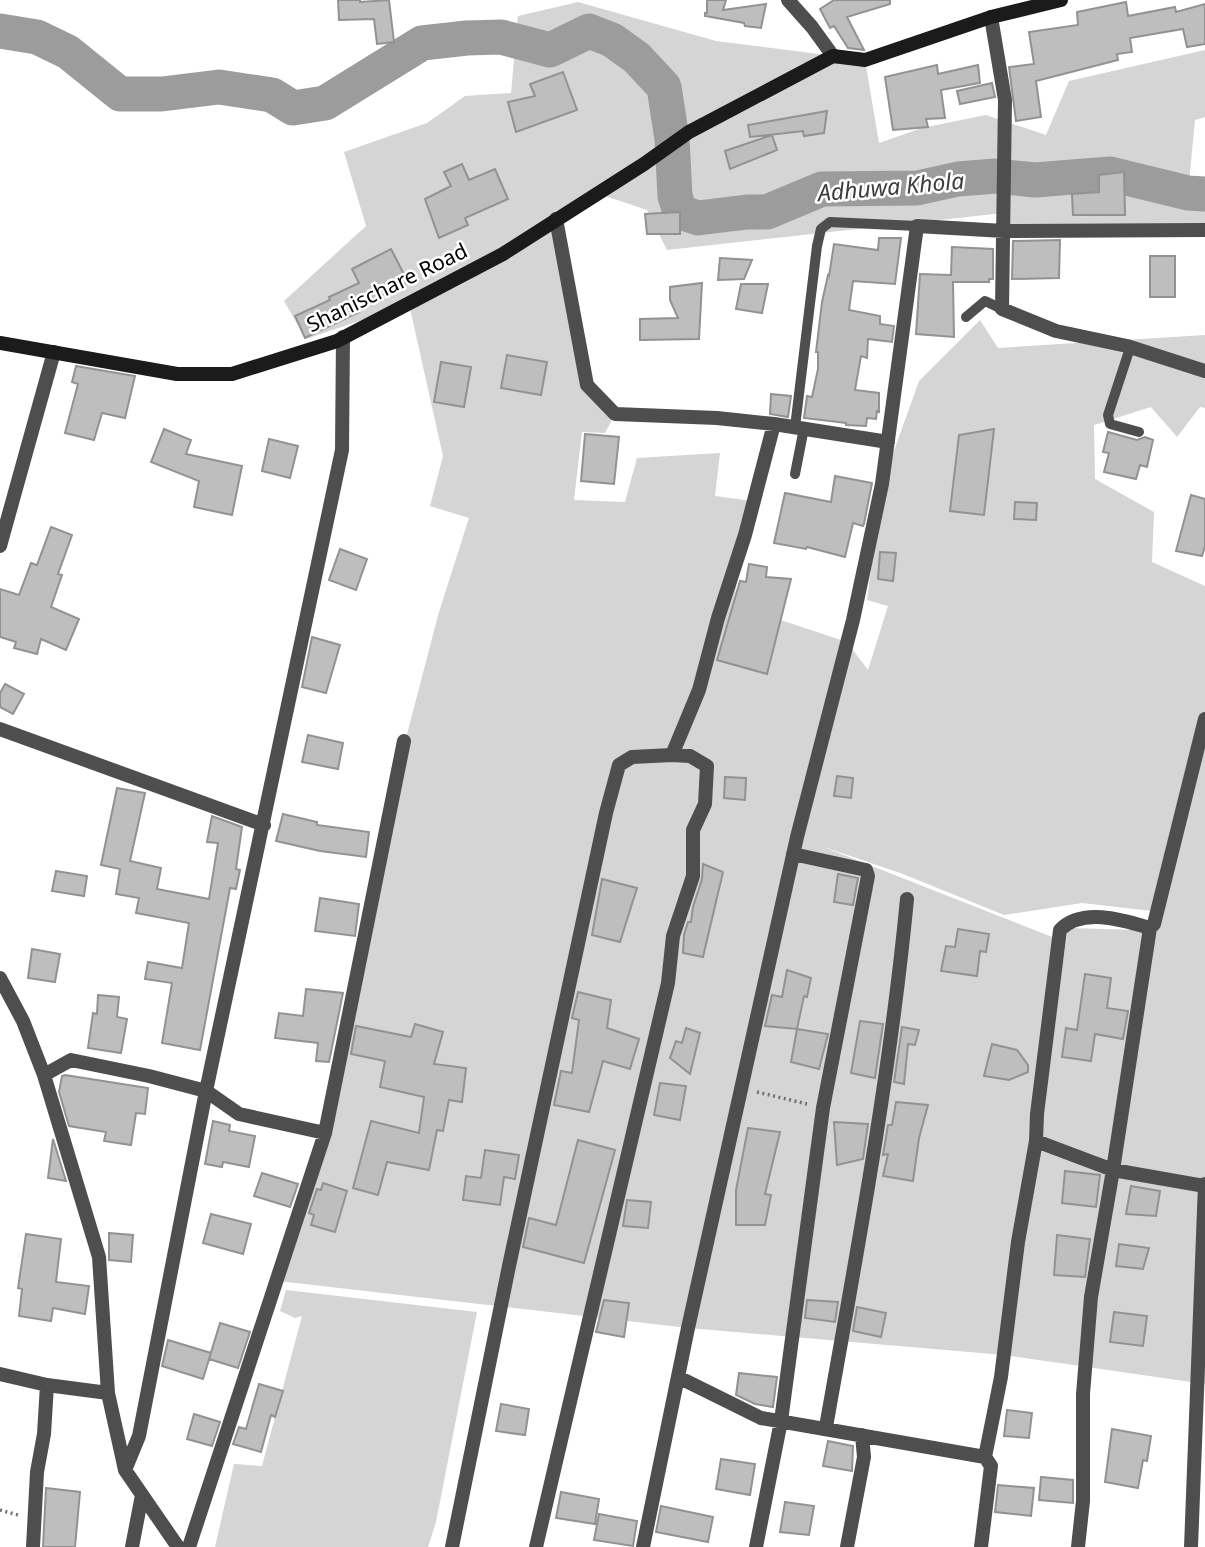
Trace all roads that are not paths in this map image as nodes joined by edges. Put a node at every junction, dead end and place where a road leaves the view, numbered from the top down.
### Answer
1 (788, 0) edge
2 (1060, 0) edge
3 (991, 17) junction
4 (833, 56) junction
5 (555, 219) junction
6 (917, 226) junction
7 (1205, 230) edge
8 (1004, 231) junction
9 (1002, 309) junction
10 (966, 317) dead end
11 (343, 337) junction
12 (0, 343) edge
13 (1130, 348) junction
14 (54, 352) junction
15 (1205, 371) edge
16 (775, 424) junction
17 (800, 428) junction
18 (1139, 432) dead end
19 (888, 442) junction
20 (795, 474) dead end
21 (0, 546) edge
22 (1205, 719) edge
23 (0, 729) edge
24 (404, 741) dead end
25 (673, 755) junction
26 (264, 825) junction
27 (793, 854) junction
28 (907, 899) dead end
29 (1150, 928) junction
30 (0, 978) edge
31 (44, 1075) junction
32 (206, 1091) junction
33 (325, 1133) junction
34 (1036, 1141) junction
35 (1114, 1170) junction
36 (1205, 1185) edge
37 (0, 1374) edge
38 (678, 1377) junction
39 (47, 1385) junction
40 (108, 1393) junction
41 (781, 1422) junction
42 (826, 1427) junction
43 (862, 1435) junction
44 (985, 1457) junction
45 (125, 1470) junction
46 (142, 1495) junction
47 (33, 1547) edge
48 (132, 1547) edge
49 (178, 1547) edge
50 (189, 1547) edge
51 (452, 1547) edge
52 (536, 1547) edge
53 (643, 1547) edge
54 (757, 1547) edge
55 (847, 1547) edge
56 (981, 1547) edge
57 (1078, 1547) edge
58 (1191, 1547) edge

1 - 4 street
2 - 3 street
3 - 4 street
3 - 8 street
4 - 5 street, Shanischare Road
5 - 11 street, Shanischare Road
5 - 16 street
6 - 8 street
6 - 17 lane
6 - 19 street
7 - 8 street
8 - 9 street
9 - 10 lane
9 - 13 street
11 - 14 street, Shanischare Road
11 - 26 street
12 - 14 street, Shanischare Road
13 - 15 street
13 - 18 lane
14 - 21 street
16 - 17 street
16 - 25 street
17 - 19 street
17 - 20 lane
19 - 27 street
22 - 29 street
23 - 26 street
24 - 33 street
25 - 51 street
25 - 52 street
26 - 32 street
27 - 38 street
27 - 41 street
28 - 42 street
29 - 34 street
29 - 35 street
30 - 31 street
31 - 32 street
31 - 40 street
32 - 33 street
32 - 45 street
33 - 50 street
34 - 35 street
34 - 44 street
35 - 36 street
35 - 57 street
36 - 58 street
37 - 39 street
38 - 41 street
38 - 53 street
39 - 40 street
39 - 47 street
40 - 45 street
41 - 42 street
41 - 54 street
42 - 43 street
43 - 44 street
43 - 55 street
44 - 56 street
45 - 46 street
46 - 48 street
46 - 49 street

